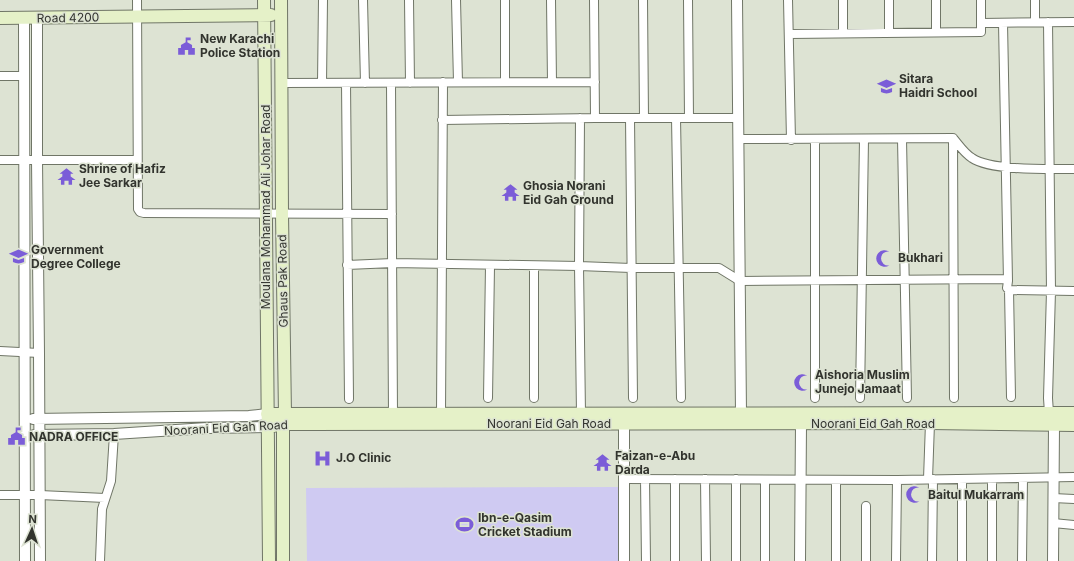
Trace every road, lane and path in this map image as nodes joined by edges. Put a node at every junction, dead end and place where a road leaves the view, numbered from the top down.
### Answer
1 (137, 0) edge
2 (264, 0) edge
3 (281, 0) edge
4 (323, 0) edge
5 (364, 0) edge
6 (409, 0) edge
7 (456, 0) edge
8 (505, 0) edge
9 (551, 0) edge
10 (594, 0) edge
11 (643, 0) edge
12 (688, 0) edge
13 (737, 0) edge
14 (788, 0) edge
15 (843, 0) edge
16 (889, 0) edge
17 (936, 0) edge
18 (981, 0) edge
19 (1035, 0) edge
20 (264, 15) junction
21 (281, 15) junction
22 (137, 17) junction
23 (0, 18) edge
24 (24, 18) junction
25 (37, 18) junction
26 (1003, 22) junction
27 (1035, 22) junction
28 (1048, 22) junction
29 (1074, 22) edge
30 (981, 23) junction
31 (936, 32) junction
32 (844, 33) junction
33 (889, 33) junction
34 (789, 34) junction
35 (0, 76) edge
36 (25, 76) junction
37 (443, 82) junction
38 (458, 82) junction
39 (505, 82) junction
40 (552, 82) junction
41 (595, 82) junction
42 (281, 83) junction
43 (322, 83) junction
44 (346, 83) junction
45 (365, 83) junction
46 (391, 83) junction
47 (410, 83) junction
48 (580, 118) junction
49 (595, 118) junction
50 (630, 118) junction
51 (644, 118) junction
52 (676, 118) junction
53 (689, 118) junction
54 (738, 118) junction
55 (442, 120) junction
56 (902, 138) junction
57 (953, 138) junction
58 (738, 139) junction
59 (864, 139) junction
60 (792, 140) junction
61 (815, 140) junction
62 (0, 160) edge
63 (25, 160) junction
64 (36, 160) junction
65 (137, 160) junction
66 (1005, 167) junction
67 (1051, 169) junction
68 (1074, 169) edge
69 (266, 214) junction
70 (282, 214) junction
71 (347, 214) junction
72 (392, 214) junction
73 (393, 263) junction
74 (347, 265) junction
75 (442, 265) junction
76 (490, 266) junction
77 (534, 266) junction
78 (579, 266) junction
79 (631, 268) junction
80 (679, 268) junction
81 (862, 280) junction
82 (905, 280) junction
83 (954, 280) junction
84 (740, 281) junction
85 (815, 281) junction
86 (1008, 281) junction
87 (1009, 290) junction
88 (1051, 291) junction
89 (1074, 291) edge
90 (0, 351) edge
91 (25, 352) junction
92 (39, 353) junction
93 (1011, 397) dead end
94 (349, 398) dead end
95 (488, 398) dead end
96 (534, 398) dead end
97 (633, 398) dead end
98 (681, 398) dead end
99 (815, 398) dead end
100 (860, 398) dead end
101 (907, 398) dead end
102 (954, 398) dead end
103 (741, 413) junction
104 (1049, 413) junction
105 (1074, 413) edge
106 (267, 414) junction
107 (393, 414) junction
108 (441, 414) junction
109 (581, 414) junction
110 (25, 419) junction
111 (39, 419) junction
112 (284, 419) junction
113 (801, 424) junction
114 (930, 424) junction
115 (624, 425) junction
116 (1054, 426) junction
117 (1074, 426) edge
118 (268, 427) junction
119 (114, 434) junction
120 (25, 435) junction
121 (39, 435) junction
122 (1053, 477) junction
123 (1074, 477) edge
124 (1023, 478) junction
125 (624, 479) junction
126 (645, 479) junction
127 (675, 479) junction
128 (705, 479) junction
129 (736, 479) junction
130 (931, 479) junction
131 (962, 479) junction
132 (992, 479) junction
133 (765, 480) junction
134 (801, 480) junction
135 (836, 480) junction
136 (897, 480) junction
137 (0, 495) edge
138 (25, 495) junction
139 (40, 495) junction
140 (106, 498) junction
141 (1053, 498) junction
142 (1074, 499) edge
143 (866, 506) dead end
144 (1053, 523) junction
145 (1074, 525) edge
146 (25, 561) edge
147 (40, 561) edge
148 (100, 561) edge
149 (269, 561) edge
150 (283, 561) edge
151 (624, 561) edge
152 (646, 561) edge
153 (675, 561) edge
154 (706, 561) edge
155 (736, 561) edge
156 (765, 561) edge
157 (800, 561) edge
158 (836, 561) edge
159 (866, 561) edge
160 (896, 561) edge
161 (932, 561) edge
162 (962, 561) edge
163 (992, 561) edge
164 (1022, 561) edge
165 (1053, 561) edge

1 - 22 street
2 - 20 main road, Moulana Mohammad Ali Johar Road
3 - 21 main road, Ghaus Pak Road
4 - 43 street
5 - 45 street
6 - 47 street
7 - 38 street
8 - 39 street
9 - 40 street
10 - 41 street
11 - 51 street
12 - 53 street
13 - 54 street
14 - 34 street
15 - 32 street
16 - 33 street
17 - 31 street
18 - 30 street
19 - 27 street
20 - 21 main road, Road 4200
20 - 22 main road, Road 4200
20 - 69 main road, Moulana Mohammad Ali Johar Road
21 - 42 main road, Ghaus Pak Road
22 - 25 main road, Road 4200
22 - 65 street
23 - 24 main road, Road 4200
24 - 25 main road, Road 4200
24 - 36 street
25 - 64 street
26 - 27 street
26 - 30 street
26 - 66 street
27 - 28 street
28 - 29 street
28 - 67 street
30 - 31 street
31 - 33 street
32 - 33 street
32 - 34 street
34 - 60 street
35 - 36 street
36 - 63 street
37 - 38 street
37 - 47 street
37 - 55 street
38 - 39 street
39 - 40 street
40 - 41 street
41 - 49 street
42 - 43 street
42 - 70 main road, Ghaus Pak Road
43 - 44 street
44 - 45 street
44 - 71 street
45 - 46 street
46 - 47 street
46 - 72 street
48 - 49 street
48 - 55 street
48 - 78 street
49 - 50 street
50 - 51 street
50 - 79 street
51 - 52 street
52 - 53 street
52 - 80 street
53 - 54 street
54 - 58 street
55 - 75 street
56 - 57 street
56 - 59 street
56 - 82 street
57 - 66 street
57 - 83 street
58 - 60 street
58 - 84 street
59 - 61 street
59 - 81 street
60 - 61 street
61 - 85 street
62 - 63 street
63 - 64 street
63 - 91 street
64 - 65 street
64 - 92 street
65 - 69 street
66 - 67 street
66 - 86 street
67 - 68 street
67 - 88 street
69 - 70 street
69 - 106 main road, Moulana Mohammad Ali Johar Road
70 - 71 street
70 - 112 main road, Ghaus Pak Road
71 - 72 street
71 - 74 street
72 - 73 street
73 - 74 street
73 - 75 street
73 - 107 street
74 - 94 street
75 - 76 street
75 - 108 street
76 - 77 street
76 - 95 street
77 - 78 street
77 - 96 street
78 - 79 street
78 - 109 street
79 - 80 street
79 - 97 street
80 - 84 street
80 - 98 street
81 - 82 street
81 - 85 street
81 - 100 street
82 - 83 street
82 - 101 street
83 - 86 street
83 - 102 street
84 - 85 street
84 - 103 street
85 - 99 street
86 - 87 street
87 - 88 street
87 - 93 street
88 - 89 street
88 - 104 street
90 - 91 street
91 - 92 street
91 - 110 street
92 - 111 street
103 - 104 main road, Noorani Eid Gah Road
103 - 109 main road, Noorani Eid Gah Road
104 - 105 main road, Noorani Eid Gah Road
104 - 116 street
106 - 111 street, Noorani Eid Gah Road
106 - 112 main road, Noorani Eid Gah Road
106 - 118 main road, Moulana Mohammad Ali Johar Road
107 - 108 main road, Noorani Eid Gah Road
107 - 112 main road, Noorani Eid Gah Road
108 - 109 main road, Noorani Eid Gah Road
110 - 111 street, Noorani Eid Gah Road
110 - 120 street
111 - 121 street
112 - 115 main road, Noorani Eid Gah Road
112 - 118 main road, Noorani Eid Gah Road
112 - 150 main road, Ghaus Pak Road
113 - 114 main road, Noorani Eid Gah Road
113 - 115 main road, Noorani Eid Gah Road
113 - 134 street
114 - 116 main road, Noorani Eid Gah Road
114 - 130 street
115 - 125 street
116 - 117 main road, Noorani Eid Gah Road
116 - 122 street
118 - 119 street, Noorani Eid Gah Road
118 - 149 main road
119 - 121 street, Noorani Eid Gah Road
119 - 140 street
120 - 121 street, Noorani Eid Gah Road
120 - 138 street
121 - 139 street
122 - 123 street
122 - 124 street
122 - 141 street
124 - 132 street
124 - 164 street
125 - 126 street
125 - 151 street
126 - 127 street
126 - 152 street
127 - 128 street
127 - 153 street
128 - 129 street
128 - 154 street
129 - 133 street
129 - 155 street
130 - 131 street
130 - 136 street
130 - 161 street
131 - 132 street
131 - 162 street
132 - 163 street
133 - 134 street
133 - 156 street
134 - 135 street
134 - 157 street
135 - 136 street
135 - 158 street
136 - 160 street
137 - 138 street
138 - 139 street
138 - 146 street
139 - 140 street
139 - 147 street
140 - 148 street
141 - 142 street
141 - 144 street
143 - 159 street
144 - 145 street
144 - 165 street

